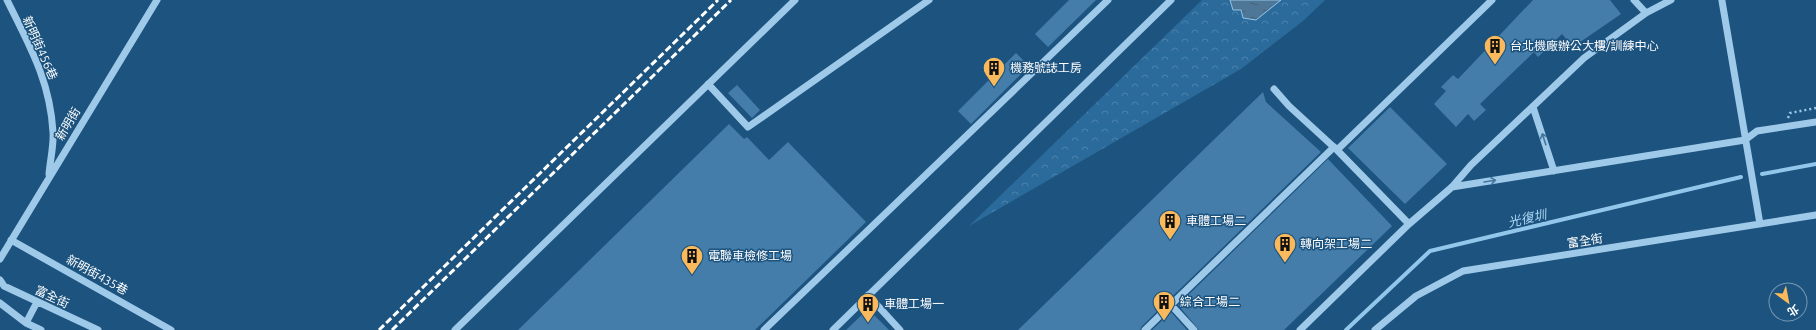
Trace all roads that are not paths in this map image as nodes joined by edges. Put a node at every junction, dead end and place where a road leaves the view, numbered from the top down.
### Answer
1 (7, 0) edge
2 (157, 0) edge
3 (795, 0) edge
4 (929, 0) edge
5 (1108, 0) edge
6 (1171, 0) edge
7 (1492, 0) edge
8 (1634, 0) edge
9 (1671, 0) edge
10 (1722, 1) edge
11 (1646, 13) junction
12 (708, 84) junction
13 (1274, 89) dead end
14 (1533, 107) junction
15 (1816, 122) edge
16 (1745, 140) junction
17 (1336, 149) junction
18 (1554, 171) junction
19 (49, 177) junction
20 (1452, 187) junction
21 (1816, 215) edge
22 (1409, 224) junction
23 (1760, 224) junction
24 (12, 240) junction
25 (0, 259) edge
26 (0, 280) edge
27 (868, 295) junction
28 (37, 302) junction
29 (0, 303) edge
30 (1171, 305) junction
31 (26, 323) junction
32 (41, 330) edge
33 (98, 330) edge
34 (171, 330) edge
35 (455, 330) edge
36 (764, 330) edge
37 (833, 330) edge
38 (900, 330) edge
39 (1145, 330) edge
40 (1194, 330) edge
41 (1300, 330) edge
42 (1375, 330) edge

1 - 19 street, 新明街456巷
2 - 19 street, 新明街
3 - 12 street
4 - 12 street
5 - 36 street
6 - 27 street
7 - 17 street
8 - 11 street
9 - 11 street
10 - 16 street
11 - 14 street
12 - 35 street
13 - 17 street
18 -> 14 street
14 - 20 street
15 - 16 street
16 - 18 street
16 - 23 street
17 - 22 street
17 - 30 street
20 -> 18 street
19 - 24 street, 新明街
20 - 22 street
21 - 23 street, 富全街
22 - 41 street
23 - 42 street, 富全街
24 - 25 street, 新明街
24 - 34 street, 新明街435巷
26 - 28 street, 富全街
27 - 37 street
27 - 38 street
28 - 31 street
28 - 33 street, 富全街
29 - 31 street
30 - 39 street
30 - 40 street
31 - 32 street

